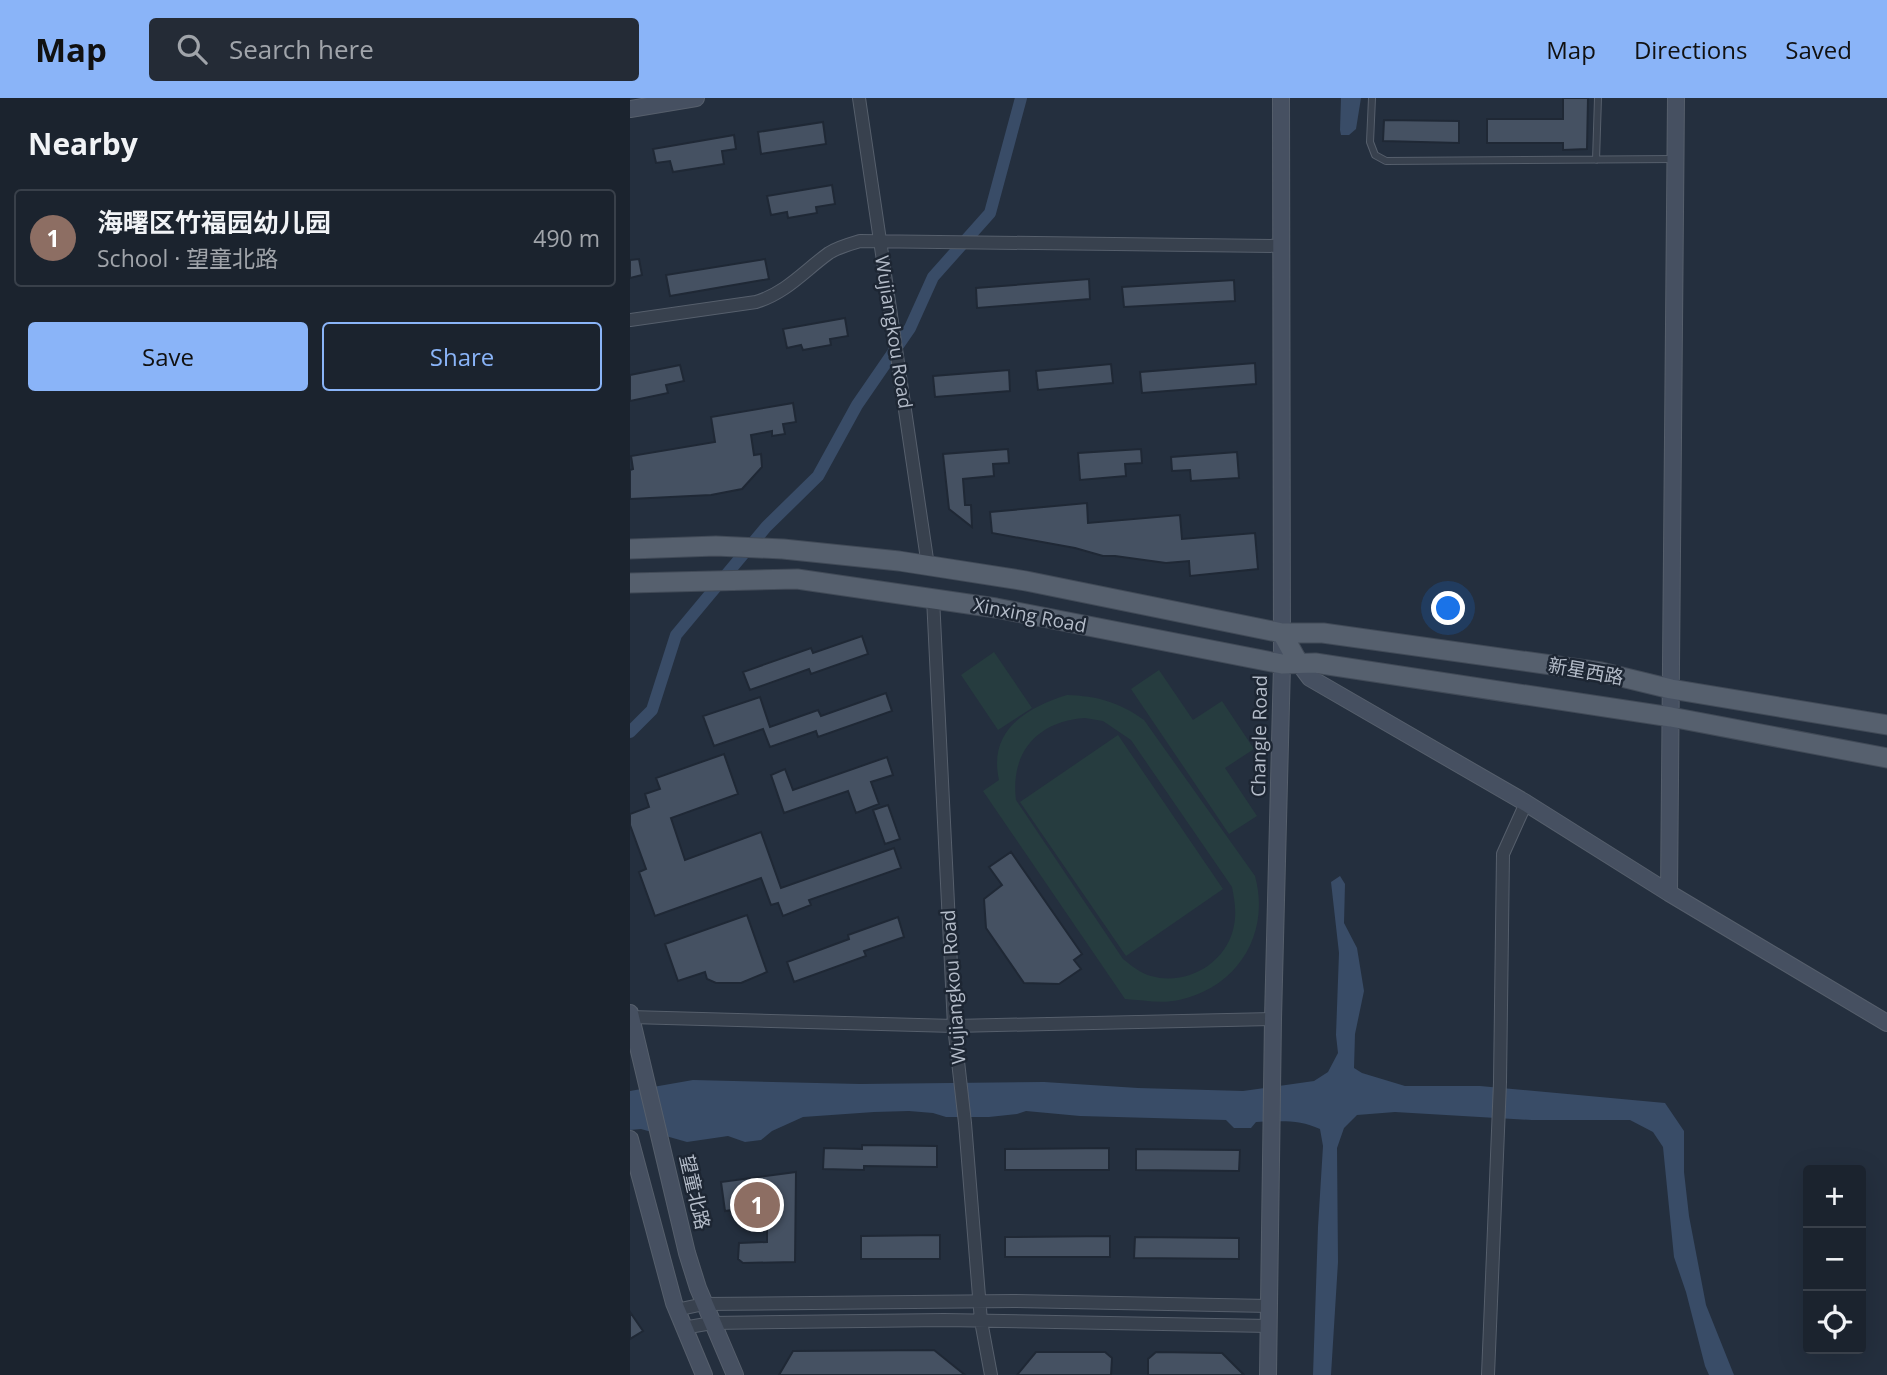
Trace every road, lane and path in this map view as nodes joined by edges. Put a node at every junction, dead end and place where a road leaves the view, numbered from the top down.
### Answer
1 (696, 98) edge
2 (859, 98) edge
3 (1281, 98) edge
4 (1372, 98) edge
5 (1598, 98) edge
6 (1676, 98) edge
7 (630, 109) edge
8 (1675, 159) junction
9 (1596, 160) junction
10 (880, 242) junction
11 (1281, 246) junction
12 (630, 320) edge
13 (630, 549) edge
14 (928, 566) junction
15 (630, 583) edge
16 (933, 598) junction
17 (1282, 633) junction
18 (1290, 663) junction
19 (1671, 689) junction
20 (1671, 717) junction
21 (1887, 725) edge
22 (1887, 758) edge
23 (1526, 803) junction
24 (1669, 893) junction
25 (630, 1015) edge
26 (1273, 1019) junction
27 (1887, 1023) edge
28 (954, 1026) junction
29 (630, 1139) edge
30 (979, 1302) junction
31 (704, 1304) junction
32 (1269, 1306) junction
33 (676, 1310) junction
34 (981, 1321) junction
35 (712, 1323) junction
36 (1269, 1326) junction
37 (683, 1328) junction
38 (704, 1375) edge
39 (735, 1375) edge
40 (991, 1375) edge
41 (1268, 1375) edge
42 (1488, 1375) edge

1 - 7 street
2 - 10 street, Wujiangkou Road
3 - 11 street
4 - 9 lane
5 - 9 lane
6 - 8 street
8 - 9 lane
8 - 19 street
10 - 11 street
10 - 12 street
10 - 14 street, Wujiangkou Road
11 - 17 street
13 - 14 main road, 新星西路
14 - 17 main road, 新星西路
15 - 16 main road, Xinxing Road
16 - 18 main road, Xinxing Road
16 - 28 street, Wujiangkou Road
17 - 18 main road
17 - 19 main road, 新星西路
18 - 20 main road, 新星西路
18 - 23 street
18 - 26 street, Changle Road
19 - 20 street
19 - 21 main road, 新星西路
20 - 22 main road, 新星西路
20 - 24 street
23 - 24 street
23 - 42 street
24 - 27 street
25 - 28 street
25 - 31 street, 望童北路
26 - 28 street
26 - 32 street, Changle Road
28 - 30 street, Wujiangkou Road
29 - 33 street
30 - 31 street
30 - 32 street
30 - 34 street, Wujiangkou Road
31 - 33 street
31 - 35 street, 望童北路
32 - 36 street, Changle Road
33 - 37 street
34 - 35 street
34 - 36 street
34 - 40 street, Wujiangkou Road
35 - 37 street
35 - 39 street, 望童北路
36 - 41 street, Changle Road
37 - 38 street

